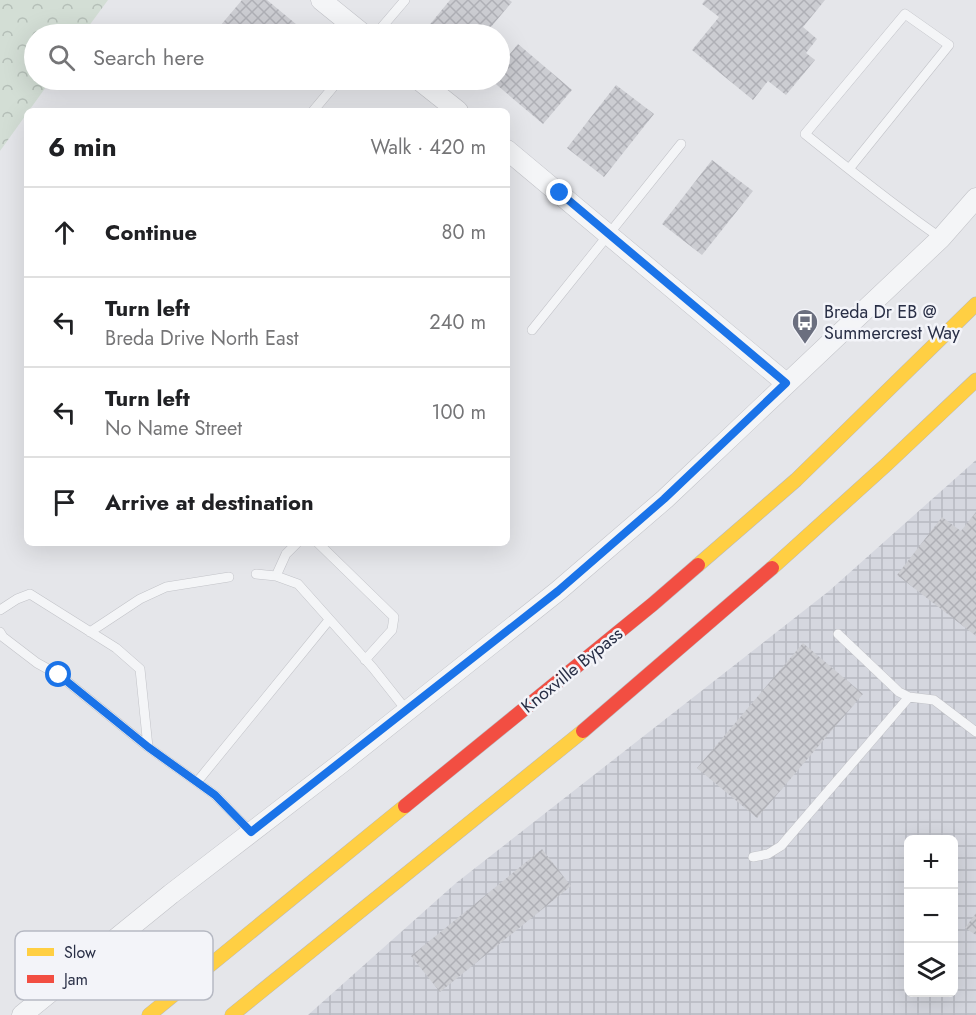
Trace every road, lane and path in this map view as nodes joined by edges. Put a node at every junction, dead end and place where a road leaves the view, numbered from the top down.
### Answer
1 (321, 0) edge
2 (405, 0) edge
3 (351, 24) edge
4 (385, 24) edge
5 (331, 90) edge
6 (432, 90) edge
7 (316, 108) edge
8 (454, 108) edge
9 (681, 144) dead end
10 (510, 152) edge
11 (849, 169) junction
12 (976, 198) edge
13 (609, 234) junction
14 (941, 238) junction
15 (976, 304) edge
16 (532, 330) dead end
17 (976, 380) edge
18 (786, 383) junction
19 (294, 546) edge
20 (321, 546) edge
21 (256, 574) dead end
22 (276, 576) junction
23 (229, 577) dead end
24 (0, 610) edge
25 (329, 620) junction
26 (0, 632) edge
27 (90, 632) junction
28 (838, 634) dead end
29 (365, 660) junction
30 (909, 697) junction
31 (407, 711) junction
32 (976, 732) edge
33 (148, 747) junction
34 (197, 782) junction
35 (251, 832) junction
36 (753, 857) dead end
37 (125, 931) edge
38 (213, 963) edge
39 (40, 1000) edge
40 (167, 1000) edge
41 (22, 1015) edge
42 (149, 1015) edge
43 (232, 1015) edge

1 - 3 street
2 - 4 lane
5 - 7 lane
6 - 8 street
9 - 13 lane
10 - 13 street
11 - 11 lane
11 - 14 lane
12 - 14 street
13 - 16 lane
13 - 18 street
14 - 18 street
15 - 38 highway, Knoxville Bypass
17 - 43 highway
18 - 31 street
19 - 22 lane
20 - 29 lane
21 - 22 lane
22 - 25 lane
23 - 27 lane
24 - 27 lane
25 - 29 lane
25 - 34 lane
26 - 33 lane
27 - 33 lane
28 - 30 lane
29 - 31 lane
30 - 32 lane
30 - 36 lane
31 - 35 street
33 - 34 lane
34 - 35 lane
35 - 37 street
39 - 41 street
40 - 42 highway, Knoxville Bypass

